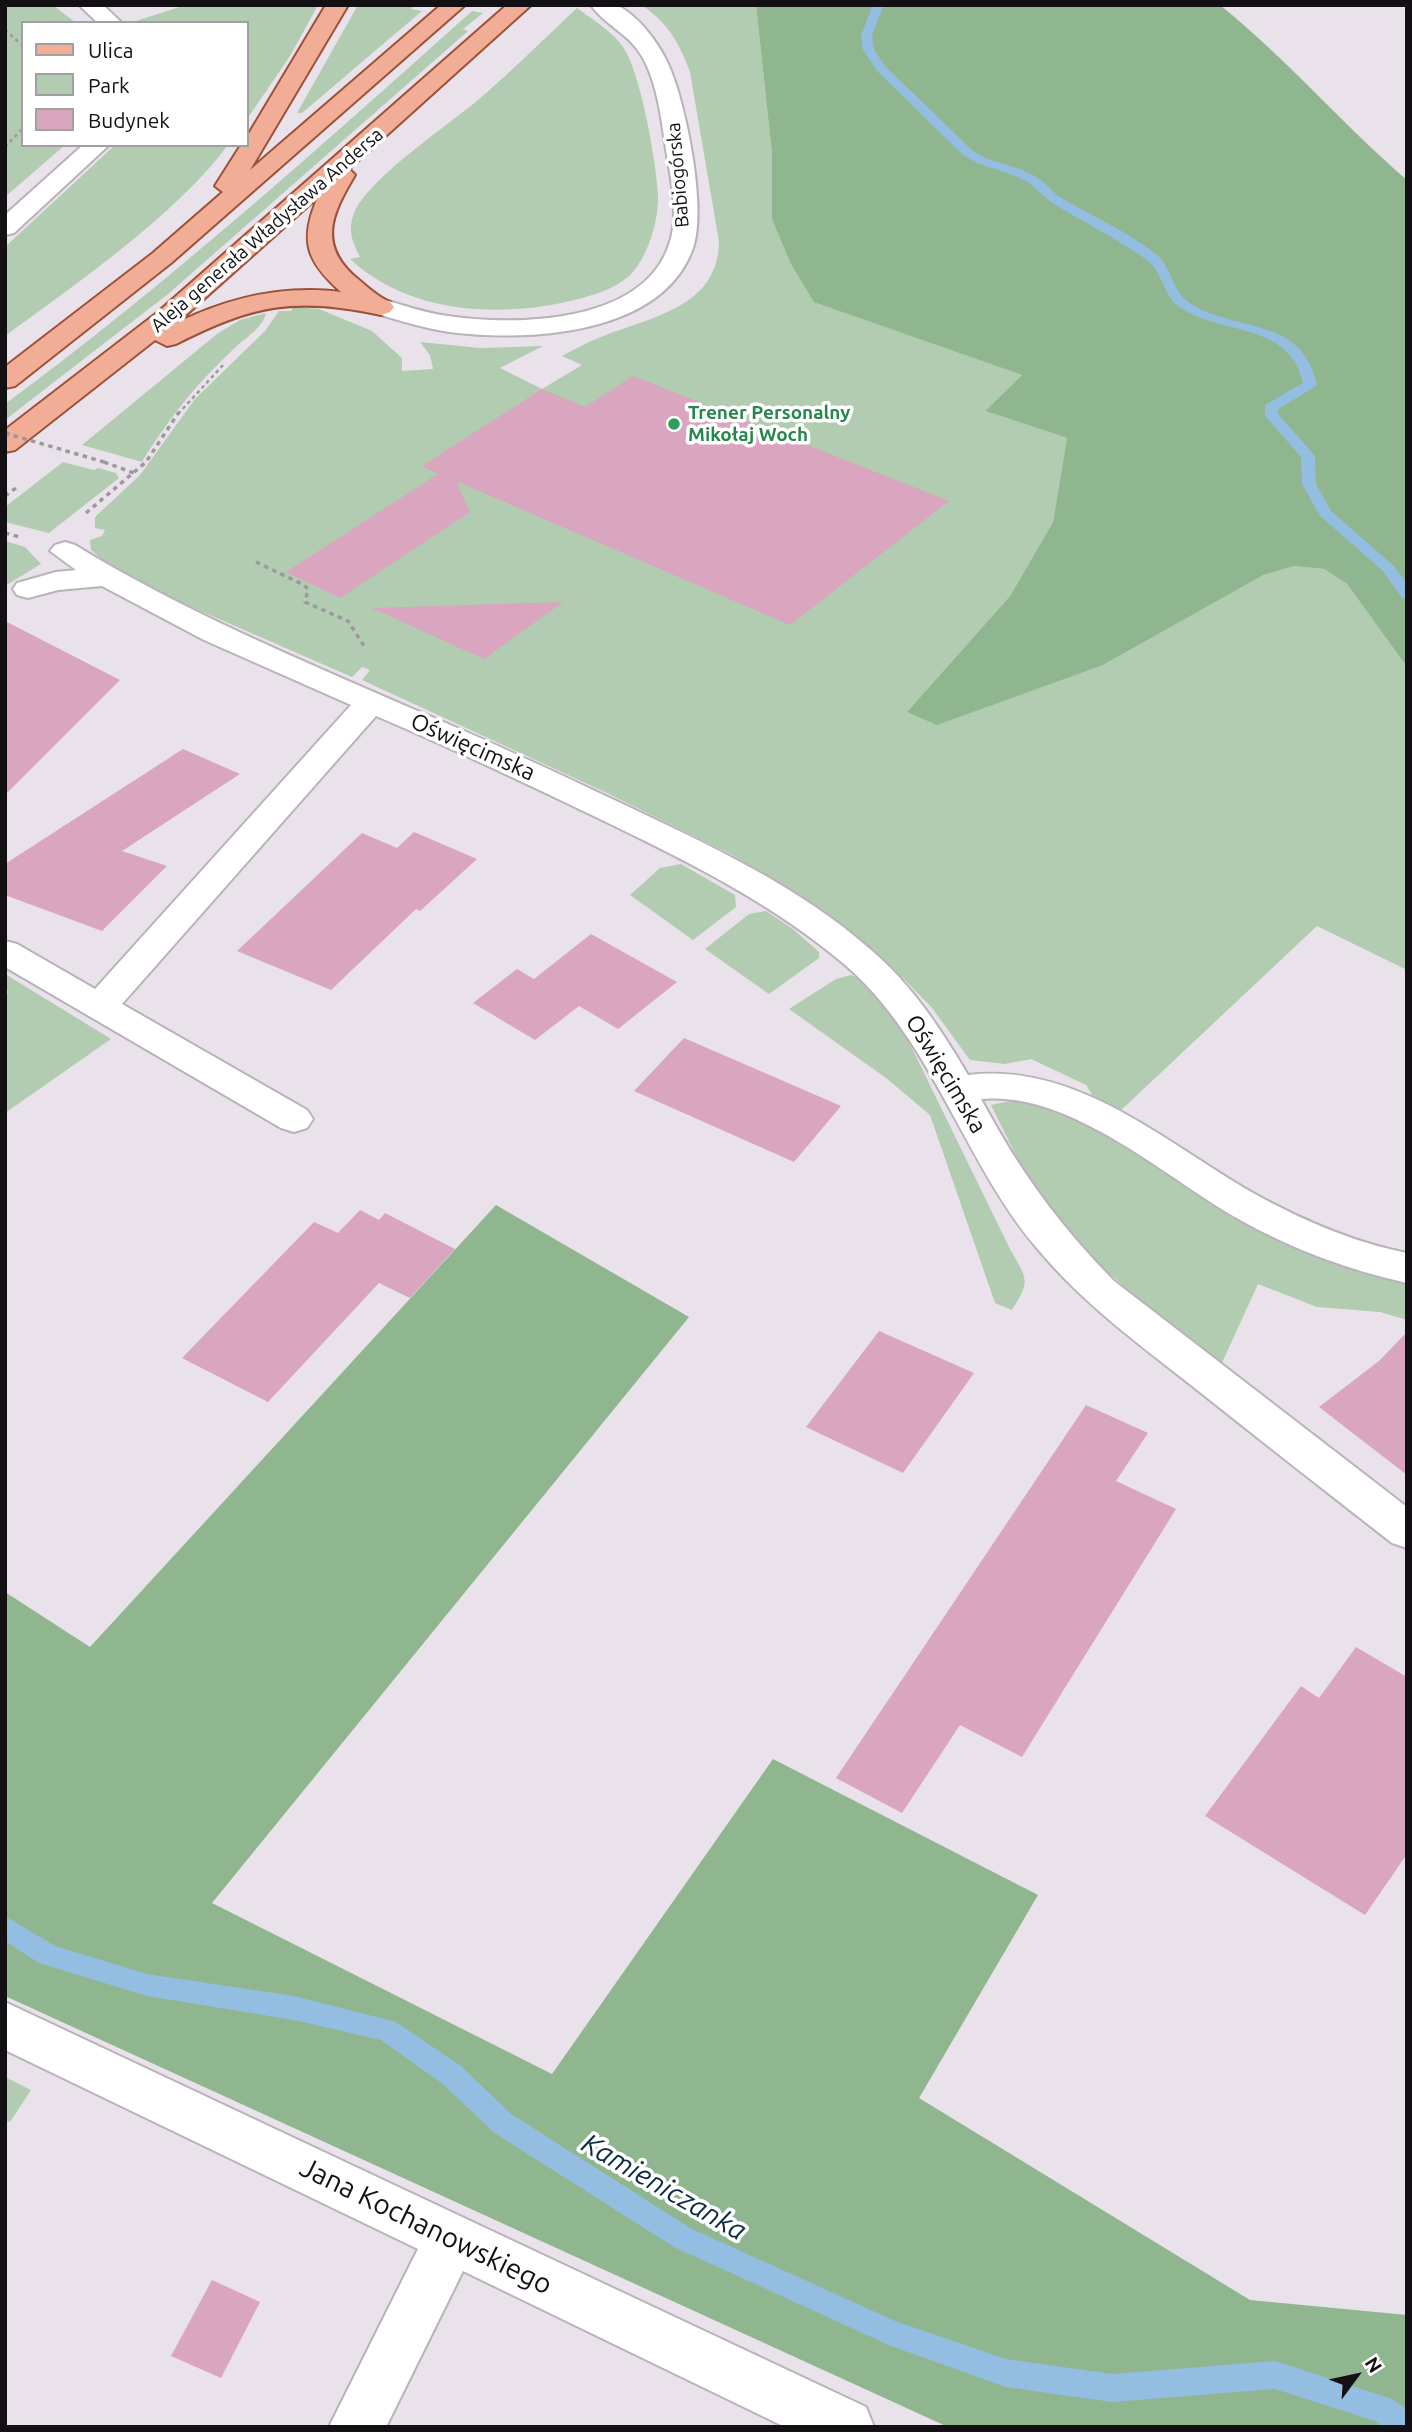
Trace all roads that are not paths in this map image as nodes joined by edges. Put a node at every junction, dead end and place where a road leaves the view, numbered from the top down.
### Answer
1 (90, 5) edge
2 (337, 5) edge
3 (520, 5) edge
4 (603, 5) edge
5 (453, 6) edge
6 (109, 21) edge
7 (377, 133) junction
8 (95, 147) edge
9 (204, 221) junction
10 (5, 228) edge
11 (381, 307) junction
12 (106, 369) junction
13 (5, 380) edge
14 (5, 444) edge
15 (65, 551) dead end
16 (105, 577) junction
17 (28, 589) dead end
18 (358, 697) junction
19 (5, 952) edge
20 (100, 1006) junction
21 (960, 1089) junction
22 (294, 1119) dead end
23 (1407, 1268) edge
24 (1407, 1531) edge
25 (5, 2025) edge
26 (452, 2238) junction
27 (357, 2427) edge
28 (846, 2427) edge

1 - 6 street
2 - 9 main road
3 - 7 main road, Aleja generała Władysława Andersa
4 - 11 street, Babiogórska
5 - 9 main road
7 - 11 main road
7 - 12 main road, Aleja generała Władysława Andersa
8 - 10 street
9 - 13 main road
11 - 12 main road
12 - 14 main road, Aleja generała Władysława Andersa
15 - 16 street, Oświęcimska
16 - 17 street
16 - 18 street, Oświęcimska
18 - 20 street
18 - 21 street, Oświęcimska
19 - 20 street
20 - 22 street
21 - 23 street
21 - 24 street, Oświęcimska
25 - 26 street, Jana Kochanowskiego
26 - 27 street
26 - 28 street, Jana Kochanowskiego

